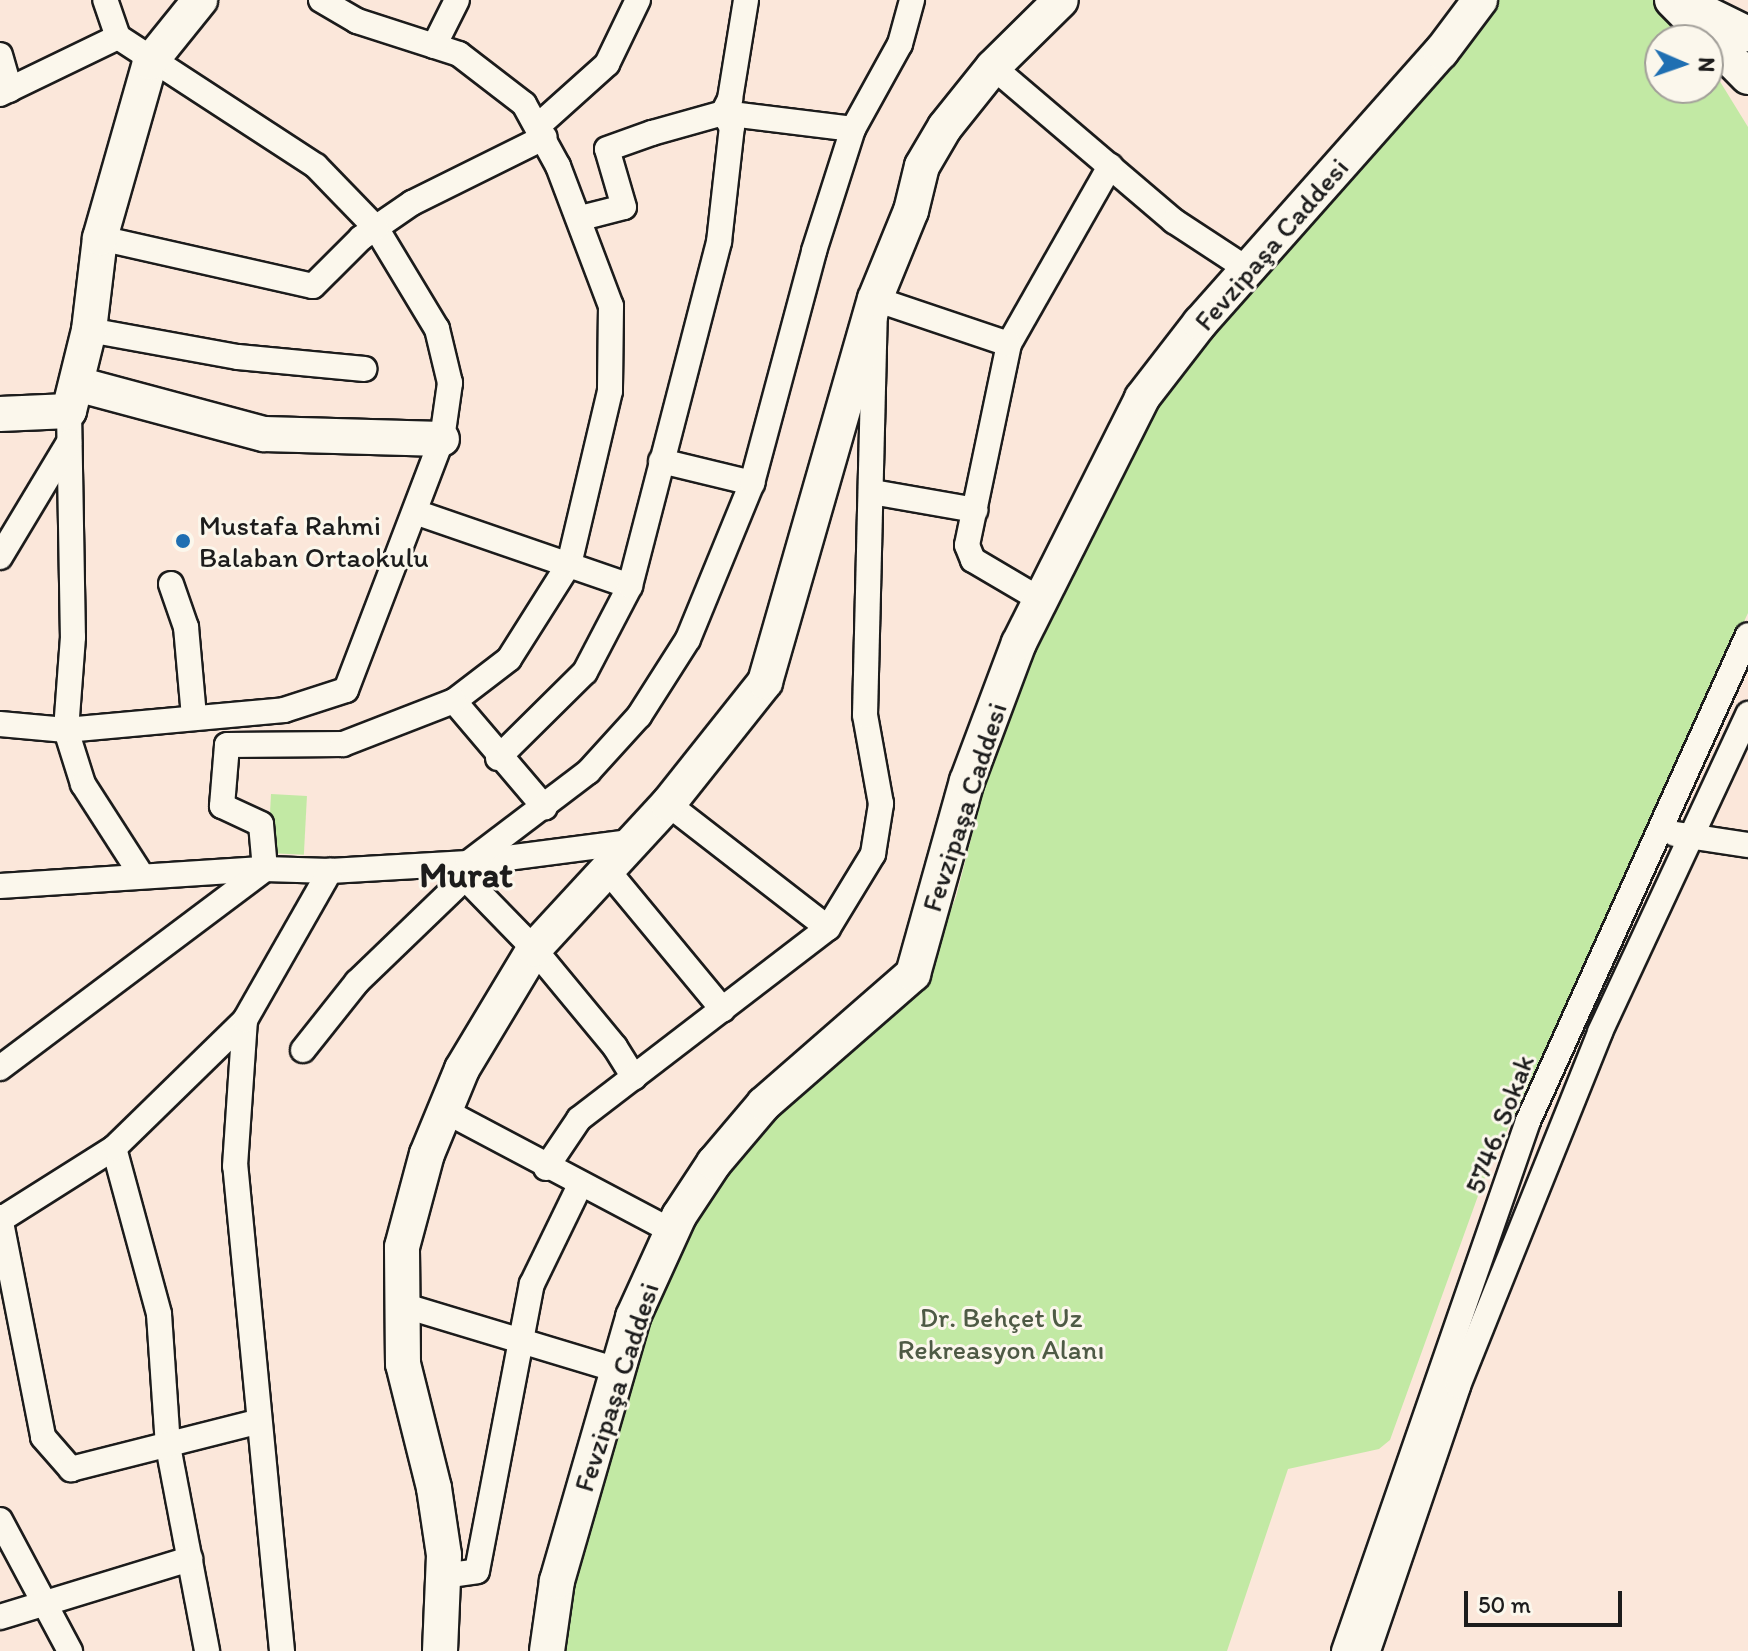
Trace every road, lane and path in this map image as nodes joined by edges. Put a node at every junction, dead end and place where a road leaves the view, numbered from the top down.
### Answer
1 (105, 0) edge
2 (200, 0) edge
3 (321, 0) edge
4 (457, 0) edge
5 (638, 0) edge
6 (746, 0) edge
7 (912, 0) edge
8 (1061, 0) edge
9 (1480, 0) edge
10 (1672, 0) edge
11 (1680, 0) edge
12 (1748, 34) edge
13 (118, 37) junction
14 (434, 46) junction
15 (0, 55) edge
16 (150, 62) junction
17 (993, 67) junction
18 (1748, 77) edge
19 (5, 92) edge
20 (723, 113) junction
21 (853, 129) junction
22 (542, 132) junction
23 (1110, 166) junction
24 (581, 218) junction
25 (376, 228) junction
26 (100, 238) junction
27 (1250, 271) junction
28 (875, 299) junction
29 (89, 330) junction
30 (1009, 344) junction
31 (364, 369) dead end
32 (72, 412) junction
33 (0, 414) edge
34 (442, 439) junction
35 (661, 461) junction
36 (752, 483) junction
37 (872, 492) junction
38 (975, 510) junction
39 (418, 513) junction
40 (0, 557) edge
41 (569, 564) junction
42 (171, 584) dead end
43 (630, 586) junction
44 (1041, 600) junction
45 (1748, 635) edge
46 (454, 701) junction
47 (1748, 714) edge
48 (194, 717) junction
49 (0, 724) edge
50 (66, 730) junction
51 (498, 758) junction
52 (668, 804) junction
53 (545, 808) junction
54 (1660, 829) junction
55 (1690, 838) junction
56 (630, 842) junction
57 (1748, 845) edge
58 (265, 869) junction
59 (330, 871) junction
60 (466, 871) junction
61 (608, 871) junction
62 (142, 876) junction
63 (0, 886) edge
64 (828, 928) junction
65 (534, 949) junction
66 (723, 1010) junction
67 (245, 1020) junction
68 (303, 1050) dead end
69 (0, 1068) edge
70 (634, 1078) junction
71 (445, 1111) junction
72 (114, 1148) junction
73 (546, 1168) junction
74 (580, 1185) junction
75 (1, 1217) edge
76 (672, 1231) junction
77 (402, 1305) junction
78 (523, 1343) junction
79 (617, 1370) junction
80 (257, 1422) junction
81 (168, 1446) junction
82 (0, 1520) edge
83 (190, 1559) junction
84 (443, 1576) junction
85 (44, 1602) junction
86 (0, 1617) edge
87 (70, 1651) edge
88 (207, 1651) edge
89 (282, 1651) edge
90 (440, 1651) edge
91 (547, 1651) edge
92 (1344, 1651) edge
93 (1368, 1651) edge

1 - 13 street
2 - 16 street
3 - 14 street
4 - 14 street
5 - 22 street
6 - 20 street
7 - 21 street
8 - 17 street
9 - 27 street, Fevzipaşa Caddesi
10 - 18 street
11 - 12 street
13 - 16 street
13 - 19 street
14 - 22 street
15 - 19 street
16 - 25 street
16 - 26 street
17 - 23 street
17 - 28 street
20 - 21 street
20 - 24 street
20 - 35 street
21 - 36 street
22 - 24 street
22 - 25 street
23 - 27 street
23 - 30 street
24 - 41 street
25 - 26 street
25 - 34 street
26 - 29 street
27 - 44 street, Fevzipaşa Caddesi
28 - 30 street
28 - 37 street
28 - 52 street
29 - 31 street
29 - 32 street
30 - 38 street
32 - 33 street
32 - 34 street
32 - 40 street
32 - 50 street
34 - 39 street
35 - 36 street
35 - 43 street
36 - 53 street
37 - 38 street
37 - 64 street
38 - 44 street
39 - 41 street
39 - 48 street
41 - 43 street
41 - 46 street
42 - 48 street
43 - 51 street
44 - 76 street, Fevzipaşa Caddesi
45 - 54 street, 5746. Sokak
46 - 51 street
46 - 58 street
47 - 55 street, 5746. Sokak
48 - 50 street
49 - 50 street
50 - 62 street
51 - 53 street
52 - 56 street
52 - 64 street
53 - 60 street
54 - 55 street
54 - 92 street, 5746. Sokak
55 - 57 street
55 - 93 street, 5746. Sokak
56 - 60 street
56 - 61 street
58 - 59 street
58 - 62 street
58 - 69 street
59 - 60 street
59 - 67 street
60 - 65 street
60 - 68 street
61 - 65 street
61 - 66 street
62 - 63 street
64 - 66 street
65 - 70 street
65 - 71 street
66 - 70 street
67 - 72 street
67 - 80 street
70 - 73 street
71 - 73 street
71 - 77 street
72 - 75 street
72 - 81 street
73 - 74 street
74 - 76 street
74 - 78 street
75 - 81 street
76 - 79 street, Fevzipaşa Caddesi
77 - 78 street
77 - 84 street
78 - 79 street
78 - 84 street
79 - 91 street, Fevzipaşa Caddesi
80 - 81 street
80 - 89 street
81 - 83 street
82 - 85 street
83 - 85 street
83 - 88 street
84 - 90 street
85 - 86 street
85 - 87 street

